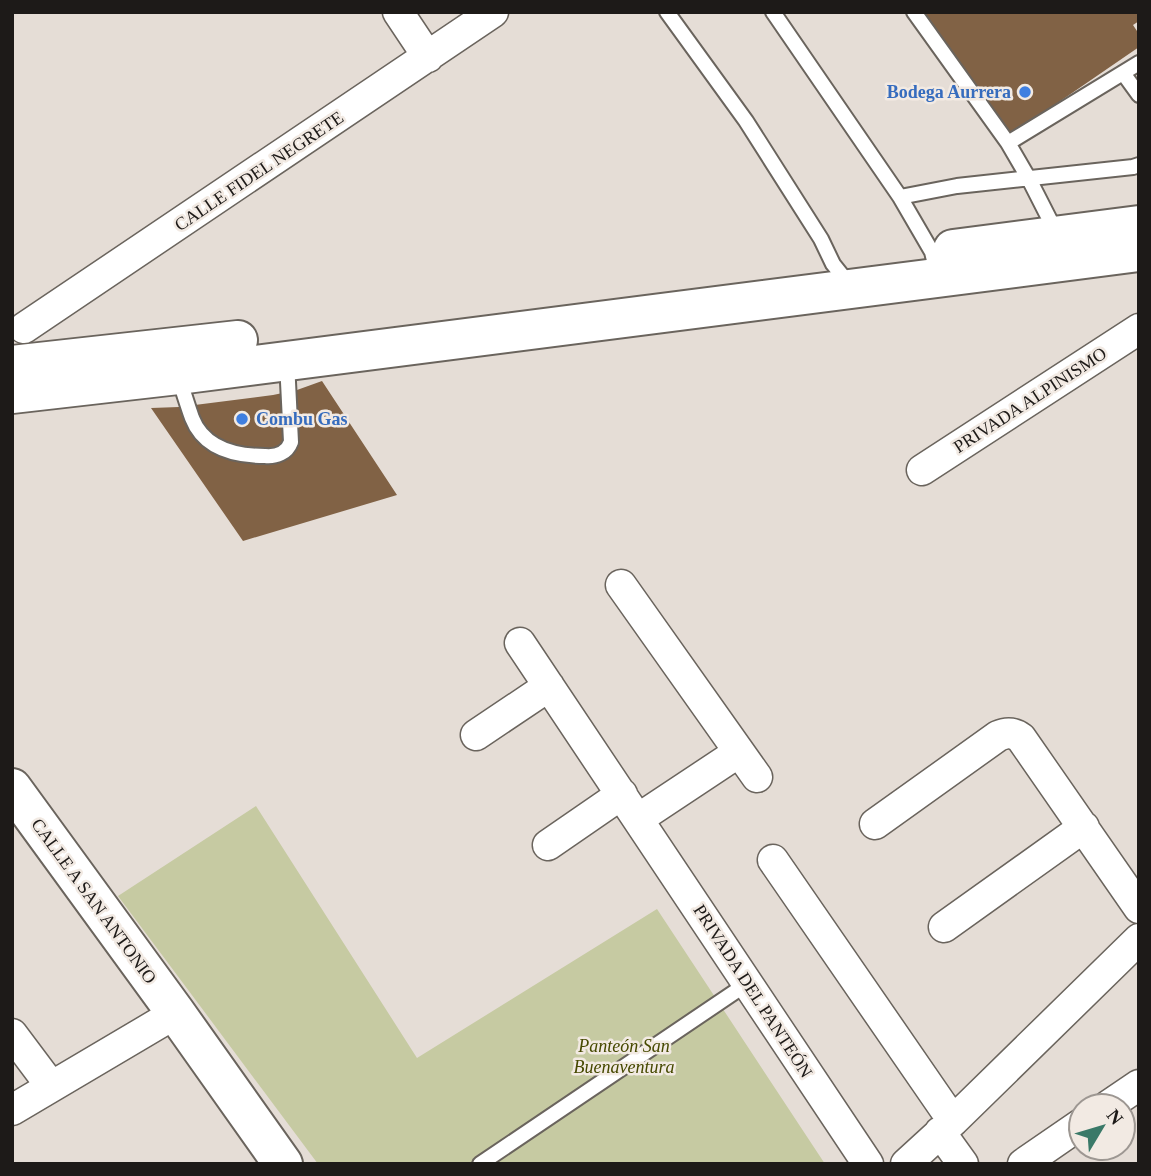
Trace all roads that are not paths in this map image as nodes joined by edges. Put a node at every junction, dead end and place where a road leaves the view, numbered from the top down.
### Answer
1 (398, 12) edge
2 (493, 12) edge
3 (667, 12) edge
4 (773, 12) edge
5 (914, 12) edge
6 (428, 57) junction
7 (1139, 63) edge
8 (1123, 73) junction
9 (1139, 95) edge
10 (1008, 144) junction
11 (1139, 164) edge
12 (1029, 179) junction
13 (900, 197) junction
14 (1139, 225) edge
15 (1060, 249) junction
16 (1139, 252) edge
17 (935, 264) junction
18 (843, 276) junction
19 (18, 321) edge
20 (1139, 329) edge
21 (287, 360) junction
22 (37, 371) edge
23 (178, 375) junction
24 (12, 394) edge
25 (922, 470) dead end
26 (621, 585) dead end
27 (520, 643) dead end
28 (549, 686) junction
29 (476, 734) dead end
30 (739, 752) junction
31 (757, 777) dead end
32 (12, 788) edge
33 (630, 806) junction
34 (875, 824) dead end
35 (1084, 827) junction
36 (548, 845) dead end
37 (772, 860) dead end
38 (1139, 908) edge
39 (944, 927) dead end
40 (1139, 939) edge
41 (748, 983) junction
42 (176, 1013) junction
43 (12, 1034) edge
44 (51, 1086) junction
45 (12, 1110) edge
46 (946, 1127) junction
47 (1067, 1134) edge
48 (283, 1164) edge
49 (480, 1164) edge
50 (868, 1164) edge
51 (906, 1164) edge
52 (963, 1164) edge
53 (1023, 1164) edge

1 - 6 street
2 - 6 street, CALLE FIDEL NEGRETE
3 - 18 lane
4 - 13 lane
5 - 10 lane
6 - 19 street, CALLE FIDEL NEGRETE
7 - 8 lane
8 - 9 lane
8 - 10 lane
10 - 12 lane
11 - 12 lane
12 - 13 lane
12 - 15 lane
13 - 17 lane
14 - 15 main road
15 - 16 main road
15 - 17 main road
17 - 18 main road
18 - 21 main road
18 - 22 main road
19 - 22 street
20 - 25 street, PRIVADA ALPINISMO
21 - 23 main road
21 - 23 lane
22 - 23 main road
22 - 24 main road
26 - 30 street
27 - 28 street, PRIVADA DEL PANTEÓN
28 - 29 street
28 - 33 street, PRIVADA DEL PANTEÓN
30 - 31 street
30 - 33 street
32 - 42 main road, CALLE A SAN ANTONIO
33 - 36 street
33 - 41 street, PRIVADA DEL PANTEÓN
34 - 35 street
35 - 38 street
35 - 39 street
37 - 46 street
40 - 46 street
41 - 49 lane
41 - 50 street, PRIVADA DEL PANTEÓN
42 - 44 street
42 - 48 main road, CALLE A SAN ANTONIO
43 - 44 street
44 - 45 street
46 - 51 street
46 - 52 street
47 - 53 street

